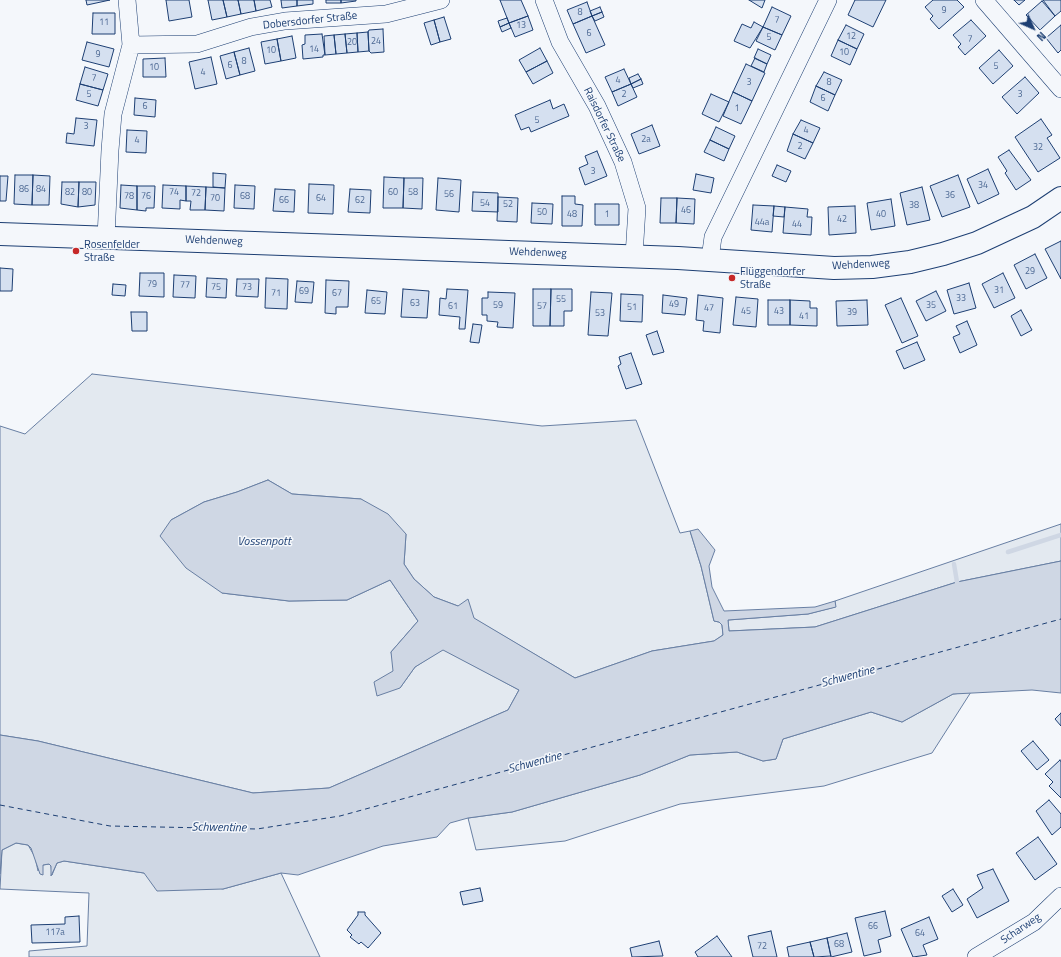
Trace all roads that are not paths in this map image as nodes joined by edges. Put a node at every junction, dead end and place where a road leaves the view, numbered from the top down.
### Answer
1 (127, 0) edge
2 (442, 0) edge
3 (544, 0) edge
4 (828, 0) edge
5 (984, 0) edge
6 (131, 45) junction
7 (1061, 89) edge
8 (1061, 198) edge
9 (0, 234) edge
10 (106, 238) junction
11 (634, 256) junction
12 (710, 259) junction
13 (1061, 896) edge
14 (976, 957) edge

1 - 6 street
2 - 6 street, Dobersdorfer Straße
3 - 11 street, Raisdorfer Straße
4 - 12 street
5 - 7 street
6 - 10 street
8 - 12 main road, Wehdenweg
9 - 10 main road, Wehdenweg
10 - 11 main road, Wehdenweg
11 - 12 main road, Wehdenweg
13 - 14 street, Scharweg

